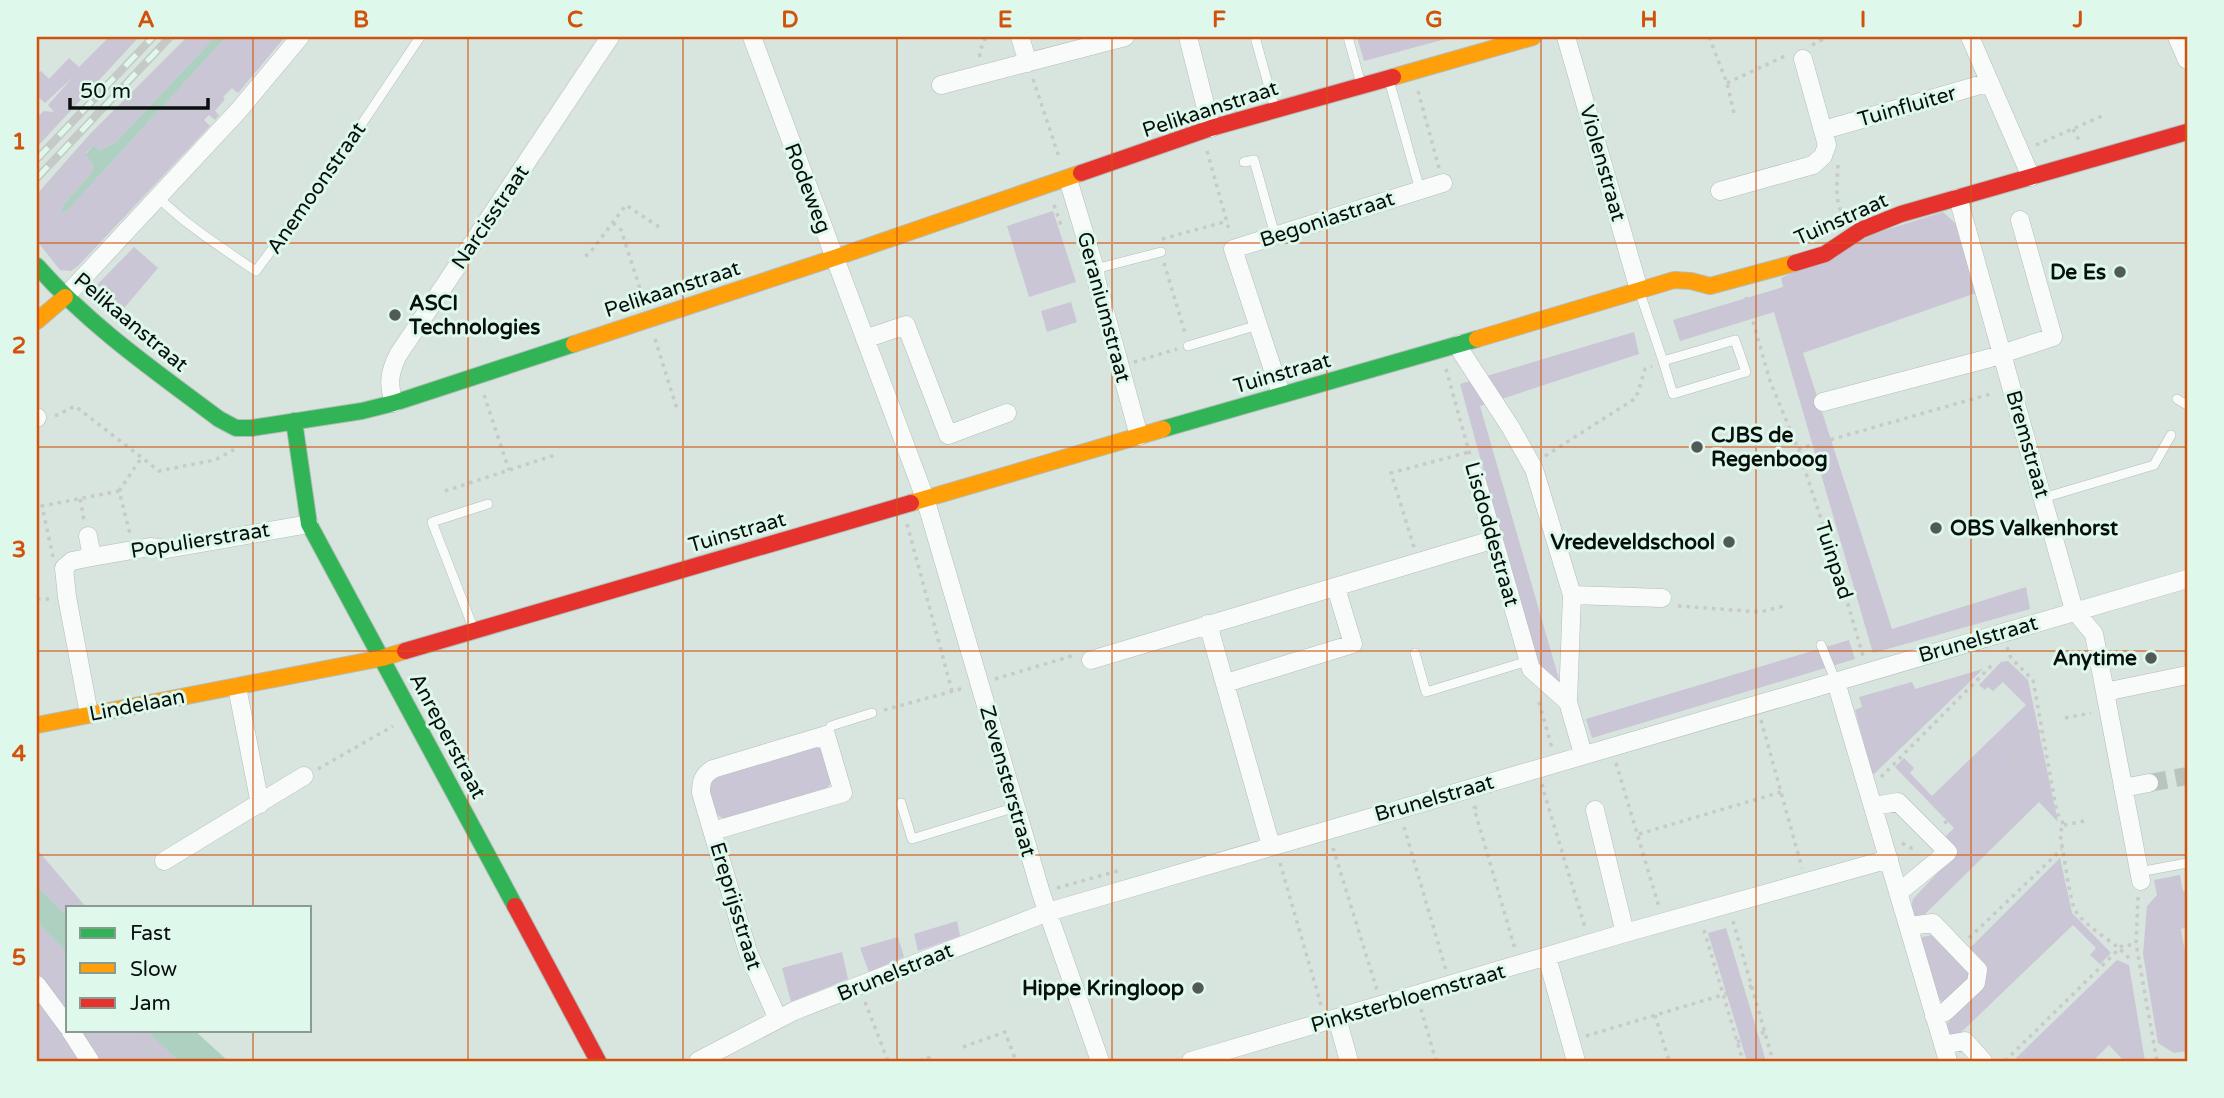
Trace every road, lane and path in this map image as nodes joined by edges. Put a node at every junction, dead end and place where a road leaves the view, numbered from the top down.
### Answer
1 (132, 37) edge
2 (193, 37) edge
3 (300, 37) edge
4 (420, 37) edge
5 (610, 37) edge
6 (752, 37) edge
7 (1020, 37) edge
8 (1125, 37) edge
9 (1188, 37) edge
10 (1255, 37) edge
11 (1348, 37) edge
12 (1533, 37) edge
13 (1566, 37) edge
14 (1709, 37) edge
15 (1810, 37) edge
16 (1827, 37) edge
17 (1970, 37) edge
18 (2177, 37) edge
19 (1803, 51) junction
20 (2187, 60) edge
21 (1028, 63) junction
22 (1388, 78) junction
23 (1990, 82) junction
24 (1727, 83) junction
25 (941, 85) dead end
26 (1362, 85) junction
27 (1418, 89) dead end
28 (1275, 111) junction
29 (1734, 113) dead end
30 (2102, 116) dead end
31 (1211, 128) junction
32 (2187, 131) edge
33 (1825, 137) junction
34 (37, 138) edge
35 (2028, 148) dead end
36 (1207, 151) dead end
37 (1244, 162) dead end
38 (1065, 171) junction
39 (2031, 177) junction
40 (1443, 183) joint
41 (1420, 190) junction
42 (1720, 191) dead end
43 (158, 197) junction
44 (1958, 198) junction
45 (37, 211) edge
46 (2020, 220) dead end
47 (1228, 221) junction
48 (613, 223) junction
49 (1849, 225) dead end
50 (659, 227) dead end
51 (1275, 235) junction
52 (1233, 249) junction
53 (1161, 252) junction
54 (585, 256) dead end
55 (834, 258) junction
56 (37, 265) edge
57 (1095, 269) junction
58 (1740, 279) junction
59 (1639, 290) junction
60 (65, 297) junction
61 (645, 303) dead end
62 (37, 321) edge
63 (1258, 325) junction
64 (653, 334) dead end
65 (865, 339) junction
66 (1460, 344) junction
67 (1188, 346) junction
68 (1440, 350) junction
69 (2002, 354) junction
70 (1662, 361) junction
71 (1121, 366) junction
72 (2012, 387) junction
73 (482, 390) dead end
74 (1281, 394) junction
75 (2177, 399) dead end
76 (1823, 402) dead end
77 (394, 403) junction
78 (2187, 405) edge
79 (677, 409) dead end
80 (1007, 413) dead end
81 (41, 418) edge
82 (294, 421) junction
83 (2171, 435) dead end
84 (1139, 436) junction
85 (239, 446) dead end
86 (1798, 449) junction
87 (1469, 452) junction
88 (555, 455) dead end
89 (142, 457) junction
90 (1531, 465) junction
91 (509, 470) junction
92 (1475, 475) joint
93 (119, 491) dead end
94 (445, 491) dead end
95 (925, 498) junction
96 (2043, 498) junction
97 (488, 504) dead end
98 (902, 505) junction
99 (309, 524) junction
100 (88, 536) dead end
101 (1492, 540) junction
102 (92, 557) junction
103 (1419, 562) junction
104 (2187, 579) edge
105 (1336, 588) junction
106 (1572, 595) junction
107 (1662, 598) joint
108 (1784, 606) dead end
109 (1995, 608) dead end
110 (2074, 610) junction
111 (1208, 624) junction
112 (475, 632) junction
113 (2003, 632) junction
114 (1821, 645) dead end
115 (1415, 653) dead end
116 (382, 658) junction
117 (1091, 660) dead end
118 (1994, 663) dead end
119 (1529, 665) junction
120 (1868, 671) junction
121 (2187, 675) edge
122 (1836, 682) junction
123 (1226, 683) junction
124 (237, 687) junction
125 (952, 691) dead end
126 (2107, 701) junction
127 (1569, 702) junction
128 (1756, 705) junction
129 (872, 713) dead end
130 (89, 714) junction
131 (413, 715) junction
132 (2065, 718) dead end
133 (1773, 719) dead end
134 (1761, 722) junction
135 (37, 725) edge
136 (2040, 731) junction
137 (825, 735) junction
138 (1612, 746) junction
139 (1583, 754) junction
140 (1558, 762) junction
141 (303, 776) joint
142 (1554, 782) dead end
143 (2149, 783) tunnel mouth
144 (1867, 784) junction
145 (2123, 788) junction
146 (1781, 792) junction
147 (901, 803) dead end
148 (260, 804) junction
149 (1485, 804) dead end
150 (1874, 806) junction
151 (1016, 807) junction
152 (1595, 810) dead end
153 (2085, 821) dead end
154 (1415, 824) dead end
155 (2064, 825) junction
156 (713, 831) junction
157 (1930, 834) junction
158 (1637, 835) junction
159 (1883, 839) junction
160 (1344, 844) dead end
161 (1271, 846) junction
162 (2063, 849) junction
163 (1292, 859) dead end
164 (1889, 859) junction
165 (164, 861) dead end
166 (2187, 863) edge
167 (1930, 866) junction
168 (2140, 877) junction
169 (1806, 882) junction
170 (1898, 893) junction
171 (1660, 909) dead end
172 (1048, 912) junction
173 (1733, 921) dead end
174 (1933, 923) junction
175 (1909, 926) junction
176 (1586, 929) dead end
177 (1704, 930) dead end
178 (1625, 933) junction
179 (37, 944) edge
180 (2132, 944) dead end
181 (1527, 947) dead end
182 (2120, 949) junction
183 (1958, 950) junction
184 (1547, 957) junction
185 (2131, 961) dead end
186 (1458, 967) dead end
187 (1446, 970) junction
188 (66, 971) edge
189 (1434, 973) dead end
190 (37, 985) edge
191 (860, 986) junction
192 (1752, 986) junction
193 (1366, 994) dead end
194 (1723, 994) junction
195 (1418, 995) junction
196 (1335, 1010) junction
197 (1656, 1014) junction
198 (1934, 1016) junction
199 (778, 1019) junction
200 (66, 1024) edge
201 (72, 1032) edge
202 (130, 1032) edge
203 (1765, 1032) junction
204 (1570, 1040) junction
205 (1737, 1042) junction
206 (963, 1047) dead end
207 (1945, 1053) edge
208 (935, 1056) dead end
209 (90, 1061) edge
210 (160, 1061) edge
211 (598, 1061) edge
212 (698, 1061) edge
213 (888, 1061) edge
214 (919, 1061) edge
215 (1016, 1061) edge
216 (1100, 1061) edge
217 (1191, 1061) edge
218 (1349, 1061) edge
219 (1436, 1061) edge
220 (1576, 1061) edge
221 (1669, 1061) edge
222 (1743, 1061) edge
223 (1773, 1061) edge
224 (1983, 1061) edge
225 (2005, 1061) edge
226 (2157, 1061) edge

1 - 34 path
2 - 45 path
3 - 43 street
4 - 43 lane, Anemoonstraat
5 - 77 street, Narcisstraat
6 - 55 street, Rodeweg
7 - 21 street
8 - 21 street
9 - 31 street
10 - 28 lane
11 - 26 lane
12 - 22 street, Pelikaanstraat
13 - 59 street, Violenstraat
14 - 24 path
15 - 19 path
16 - 19 path
17 - 23 street
18 - 20 street
19 - 24 path
19 - 33 street
21 - 25 street
21 - 38 path
22 - 26 street, Pelikaanstraat
22 - 41 lane, Begoniastraat
23 - 33 street, Tuinfluiter
23 - 39 street
24 - 29 path
26 - 28 street, Pelikaanstraat
27 - 40 path
28 - 31 street, Pelikaanstraat
30 - 35 path
31 - 38 street, Pelikaanstraat
32 - 39 street, Tuinstraat
33 - 42 street, Tuinfluiter
33 - 49 path
36 - 47 path, Begoniastraat
37 - 51 lane
38 - 55 street, Pelikaanstraat
38 - 57 street, Geraniumstraat
39 - 44 street, Tuinstraat
40 - 41 street, Begoniastraat
41 - 51 street, Begoniastraat
43 - 60 street
44 - 58 street, Tuinstraat
44 - 69 street, Bremstraat
46 - 69 street
47 - 52 path, Begoniastraat
47 - 53 path
48 - 50 path
48 - 54 path
48 - 61 path
51 - 52 street, Begoniastraat
52 - 63 street, Begoniastraat
53 - 57 lane
53 - 67 path
55 - 65 street, Rodeweg
55 - 77 street, Pelikaanstraat
56 - 60 street, Pelikaanstraat
57 - 71 street, Geraniumstraat
58 - 59 street, Tuinstraat
58 - 86 path, Tuinpad
59 - 66 street, Tuinstraat
59 - 70 lane
60 - 62 street
60 - 82 street, Pelikaanstraat
63 - 67 lane
63 - 74 street, Begoniastraat
64 - 79 path
65 - 80 street
65 - 95 street, Rodeweg
66 - 68 street, Tuinstraat
66 - 90 street
67 - 71 path
68 - 74 street, Tuinstraat
68 - 87 path, Lisdoddestraat
69 - 72 street, Bremstraat
69 - 76 street
70 - 70 lane
70 - 90 path
71 - 84 street, Geraniumstraat
72 - 86 path
72 - 96 street, Bremstraat
73 - 91 path
74 - 84 street, Tuinstraat
75 - 78 lane
77 - 82 street, Pelikaanstraat
81 - 89 path
82 - 99 street, Anreperstraat
83 - 96 lane
84 - 95 street, Tuinstraat
85 - 89 path
86 - 120 path, Tuinpad
87 - 92 path, Lisdoddestraat
87 - 103 path
88 - 91 path
89 - 93 path
90 - 106 street
91 - 94 path
92 - 101 street, Lisdoddestraat
95 - 98 street, Tuinstraat
95 - 151 street, Zevensterstraat
96 - 110 street, Bremstraat
97 - 112 lane
98 - 112 street, Tuinstraat
98 - 125 path, Zevensterstraat
99 - 102 street, Populierstraat
99 - 116 street, Anreperstraat
100 - 102 street
101 - 103 street
101 - 119 street, Lisdoddestraat
102 - 130 street, Populierstraat
103 - 105 street
104 - 110 street, Brunelstraat
105 - 111 street
105 - 123 street
106 - 107 street
106 - 127 street
107 - 108 path
109 - 113 path
110 - 113 street, Brunelstraat
110 - 126 street, Bremstraat
111 - 117 street
111 - 123 street
112 - 116 street, Tuinstraat
113 - 120 street, Brunelstraat
113 - 136 path
114 - 122 lane
115 - 119 lane
116 - 124 street, Lindelaan
116 - 131 street, Anreperstraat
118 - 144 path
119 - 127 street
119 - 140 path
120 - 122 street, Brunelstraat
121 - 126 street
122 - 128 street, Brunelstraat
122 - 144 street
123 - 161 street
124 - 130 street, Lindelaan
124 - 148 street
126 - 132 path
126 - 145 street, Bremstraat
127 - 139 street
128 - 134 path
128 - 138 street, Brunelstraat
129 - 137 lane
130 - 135 street, Lindelaan
131 - 141 path
131 - 211 street, Anreperstraat
133 - 134 path
134 - 146 path
136 - 155 path
136 - 157 path
137 - 156 street, Ereprijsstraat
137 - 156 street, Ereprijsstraat
138 - 139 street, Brunelstraat
138 - 158 path
139 - 140 street, Brunelstraat
140 - 161 street, Brunelstraat
141 - 148 street
142 - 176 path
143 - 145 street
144 - 150 street
145 - 168 street, Bremstraat
146 - 158 path
146 - 169 path
147 - 151 lane
148 - 165 street
149 - 181 path
150 - 157 street
150 - 159 street
151 - 172 street, Zevensterstraat
152 - 178 street
153 - 155 path
154 - 187 path
155 - 162 path
156 - 199 street, Ereprijsstraat
157 - 159 path
157 - 167 street
158 - 171 path
159 - 164 street
160 - 193 path
161 - 172 street, Brunelstraat
162 - 182 path
162 - 183 path
163 - 196 path
164 - 169 street, Pinksterbloemstraat
164 - 170 street
166 - 168 lane
167 - 170 street
167 - 174 path
168 - 226 path
169 - 178 street, Pinksterbloemstraat
170 - 175 street
172 - 191 street, Brunelstraat
172 - 216 street, Zevensterstraat
173 - 192 path
174 - 175 street
174 - 183 street
175 - 198 street
177 - 194 path
178 - 184 street, Pinksterbloemstraat
179 - 188 path
180 - 182 path
182 - 185 path
182 - 225 path
183 - 198 street
184 - 195 street, Pinksterbloemstraat
184 - 204 street
186 - 187 path
187 - 189 path
190 - 200 street
191 - 199 street, Brunelstraat
191 - 213 path
192 - 194 path
192 - 203 path
194 - 197 path
194 - 205 path
195 - 196 street, Pinksterbloemstraat
195 - 219 path
196 - 217 street, Pinksterbloemstraat
196 - 218 street
197 - 204 path
197 - 221 path
198 - 207 street
199 - 212 street, Brunelstraat
201 - 209 street
202 - 210 path
203 - 205 path
203 - 223 path
204 - 220 street
205 - 222 path
206 - 215 path
207 - 224 street
208 - 214 path

